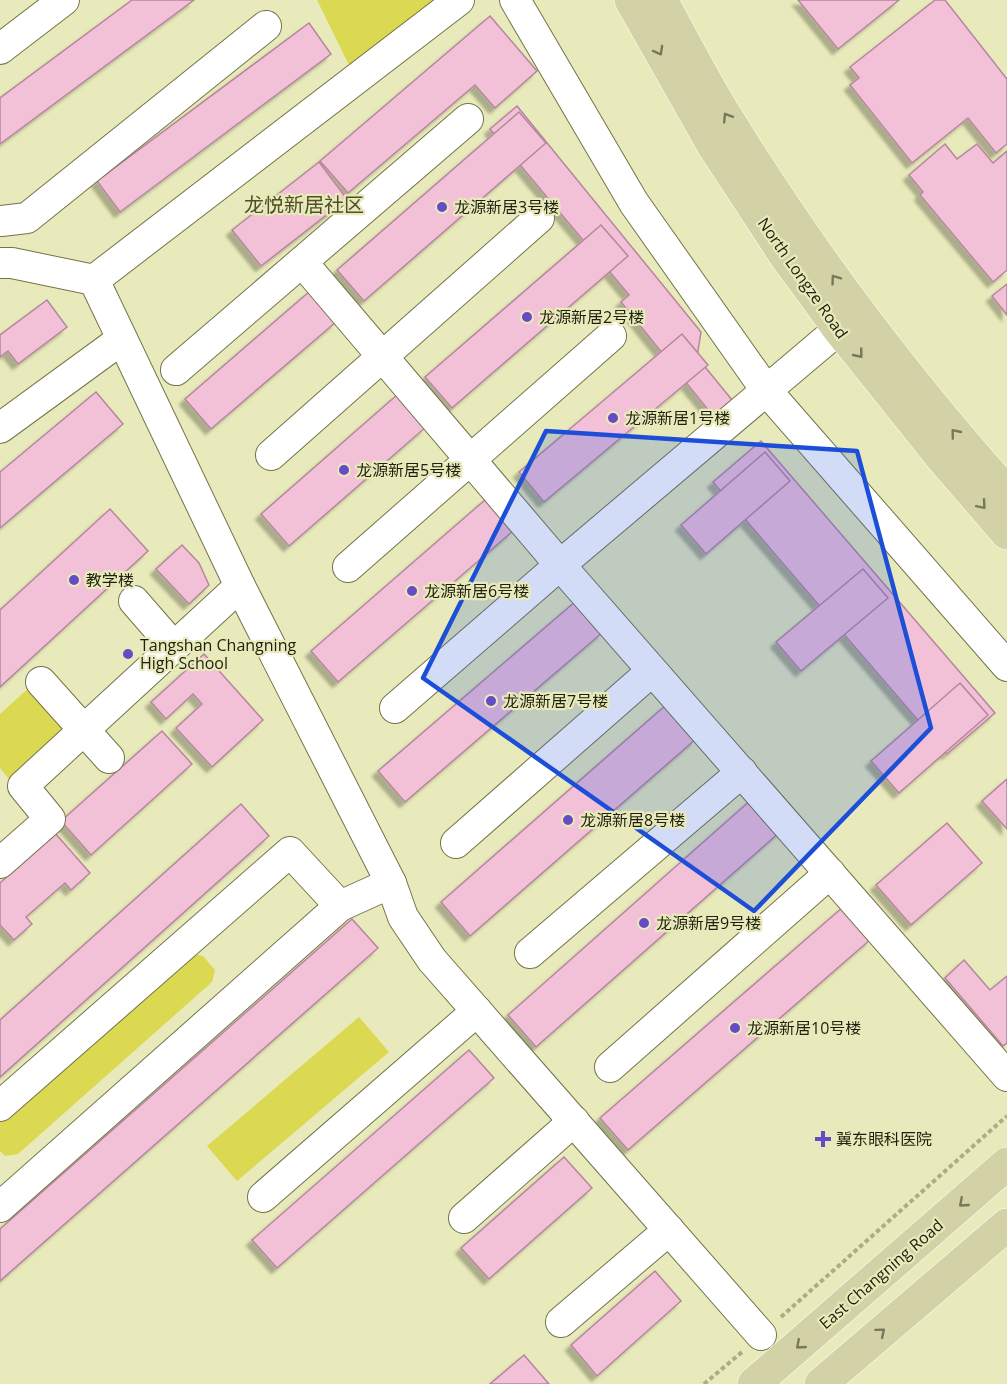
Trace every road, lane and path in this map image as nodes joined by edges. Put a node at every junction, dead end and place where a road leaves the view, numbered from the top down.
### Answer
1 (64, 0) edge
2 (459, 0) edge
3 (515, 0) edge
4 (631, 0) edge
5 (661, 0) edge
6 (266, 26) dead end
7 (0, 49) edge
8 (468, 119) dead end
9 (539, 218) dead end
10 (0, 221) edge
11 (302, 262) junction
12 (6, 263) edge
13 (94, 280) junction
14 (839, 329) junction
15 (611, 336) dead end
16 (122, 339) junction
17 (383, 357) junction
18 (176, 370) dead end
19 (766, 390) junction
20 (0, 428) edge
21 (271, 455) dead end
22 (470, 460) junction
23 (1007, 493) edge
24 (1007, 533) edge
25 (560, 566) junction
26 (348, 567) dead end
27 (240, 586) junction
28 (134, 601) dead end
29 (174, 647) junction
30 (1007, 666) edge
31 (652, 671) junction
32 (41, 682) dead end
33 (395, 708) dead end
34 (83, 730) junction
35 (109, 758) dead end
36 (742, 772) junction
37 (456, 843) dead end
38 (0, 862) edge
39 (830, 873) junction
40 (390, 883) junction
41 (340, 906) junction
42 (530, 953) dead end
43 (477, 1011) junction
44 (610, 1067) dead end
45 (1004, 1068) edge
46 (0, 1106) edge
47 (1007, 1116) edge
48 (574, 1121) junction
49 (1007, 1164) edge
50 (263, 1197) dead end
51 (0, 1207) edge
52 (464, 1218) dead end
53 (1007, 1225) edge
54 (669, 1230) junction
55 (561, 1322) dead end
56 (761, 1335) junction
57 (704, 1384) edge
58 (754, 1384) edge
59 (820, 1384) edge

1 - 7 street
2 - 13 street
3 - 19 street
4 -> 14 main road, North Longze Road
23 -> 5 main road, North Longze Road
6 - 10 street
8 - 11 street
9 - 17 street
10 - 12 street
11 - 17 street
11 - 18 street
12 - 13 street
13 - 16 street
14 - 19 street
14 -> 24 main road, North Longze Road
15 - 22 street
16 - 20 street
16 - 27 street
17 - 21 street
17 - 22 street
19 - 25 street
19 - 30 street
22 - 25 street
22 - 26 street
25 - 31 street
25 - 33 street
27 - 29 street
27 - 40 street
28 - 29 street
29 - 34 street
31 - 36 street
31 - 37 street
32 - 34 street
34 - 35 street
34 - 38 street
36 - 39 street
36 - 42 street
39 - 44 street
39 - 45 street
40 - 41 street
40 - 43 street
41 - 46 street
41 - 51 street
43 - 48 street
43 - 50 street
47 - 56 path
48 - 52 street
48 - 54 street
49 -> 58 main road, East Changning Road
59 -> 53 main road
54 - 55 street
54 - 56 street
56 - 57 path

